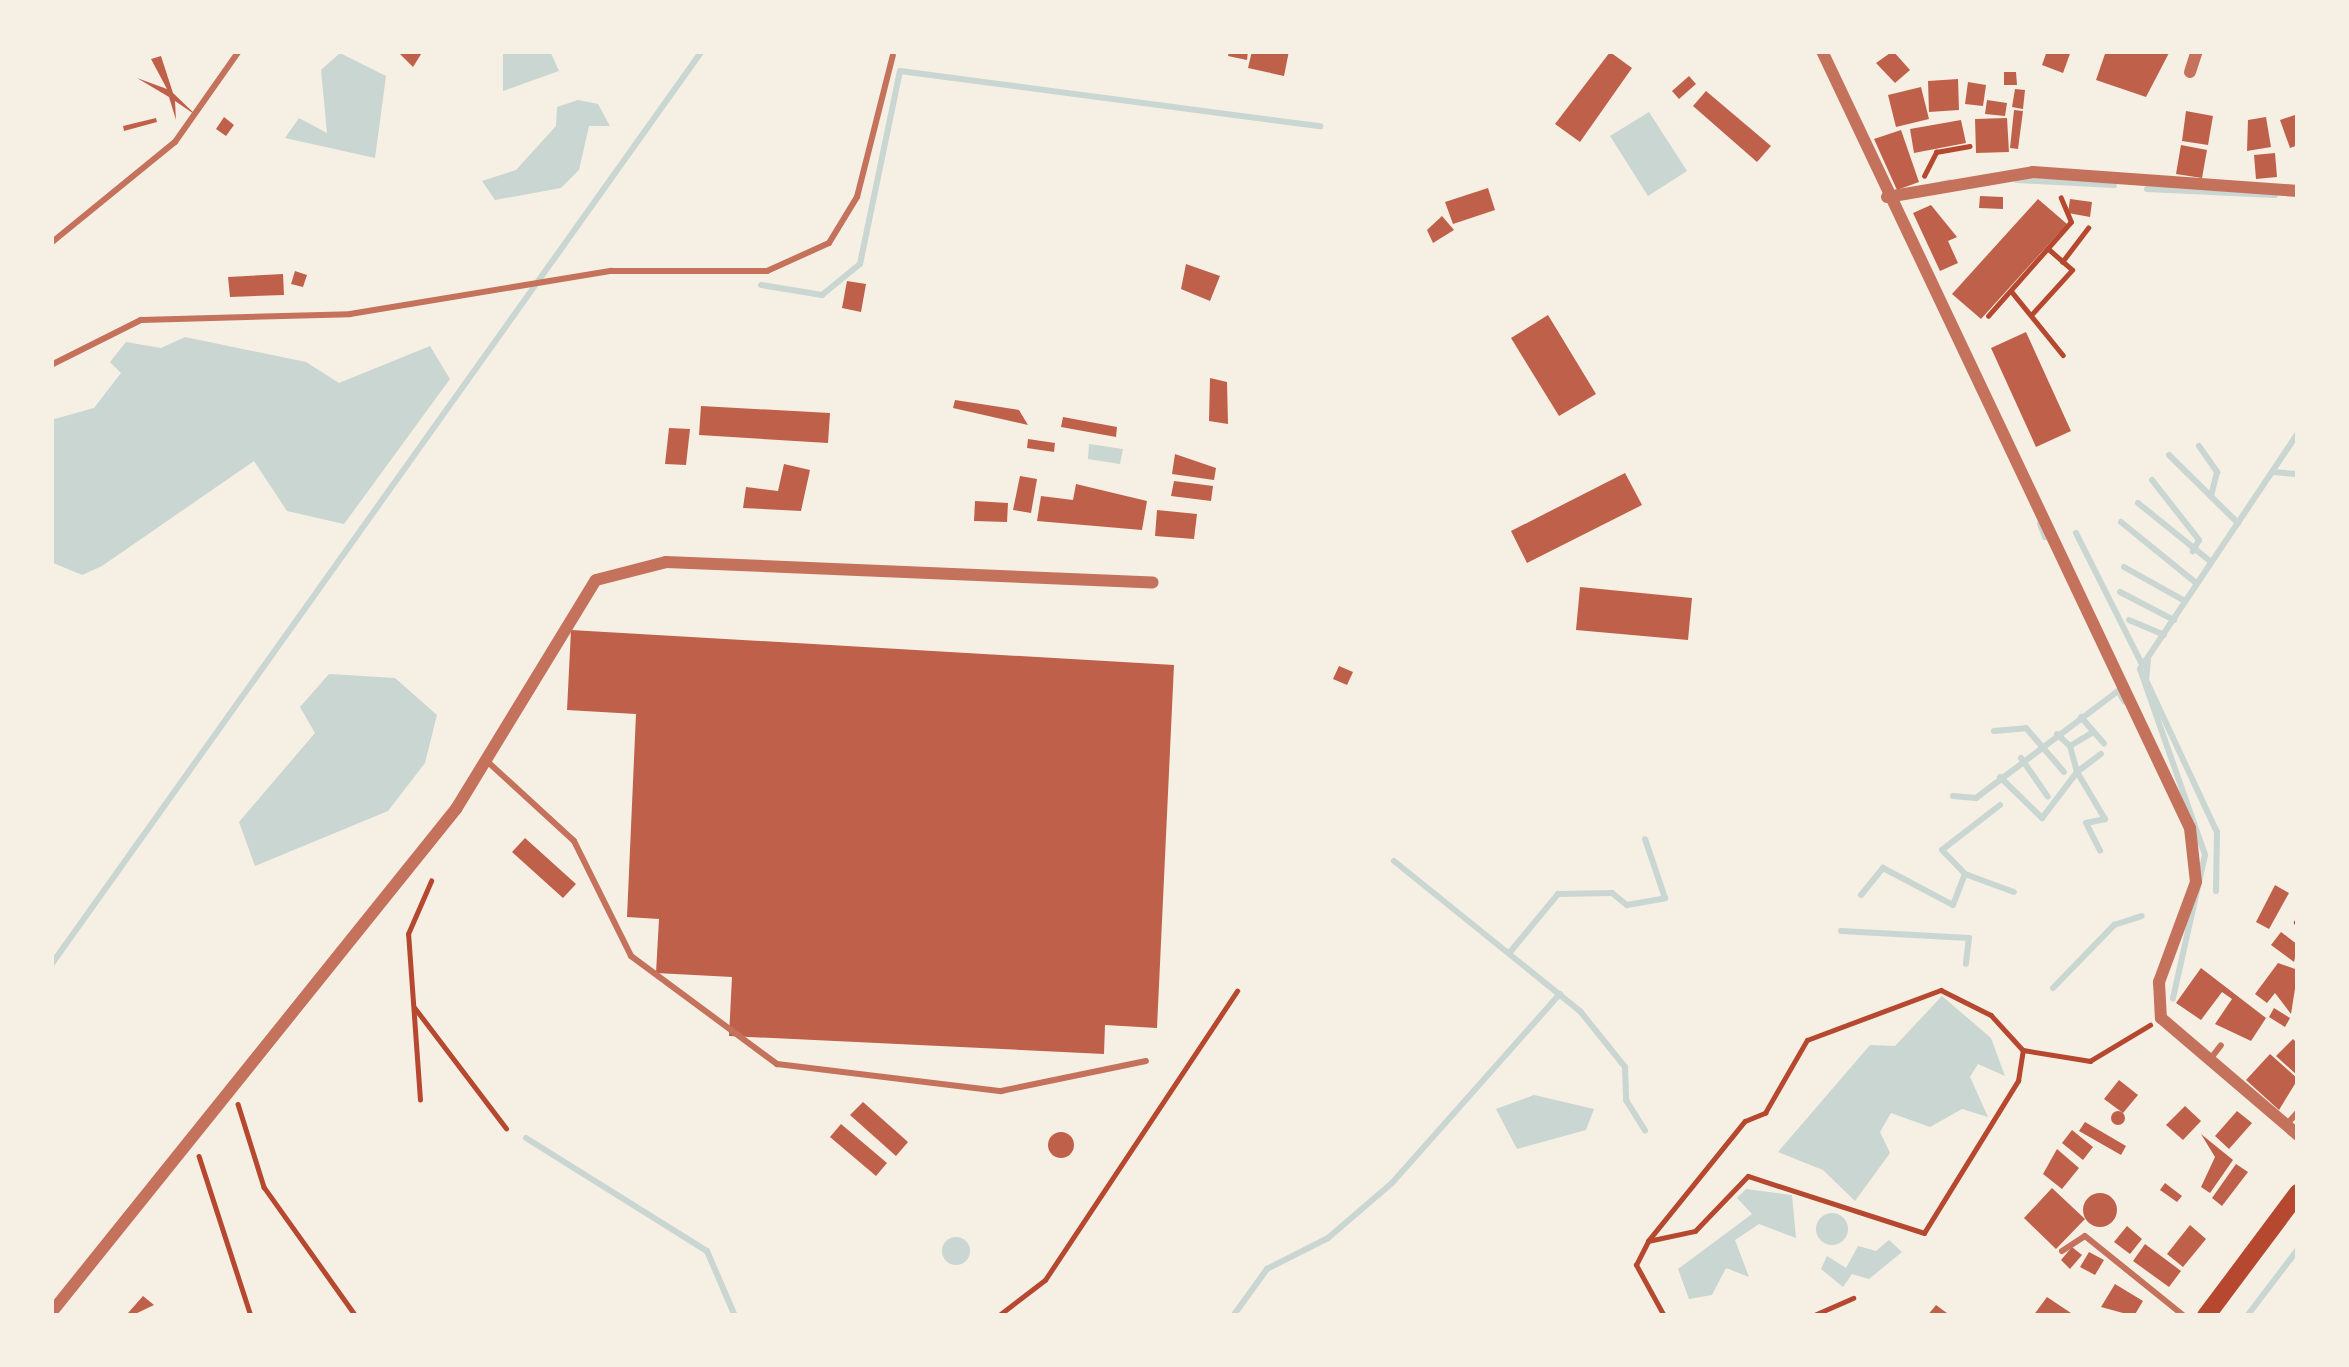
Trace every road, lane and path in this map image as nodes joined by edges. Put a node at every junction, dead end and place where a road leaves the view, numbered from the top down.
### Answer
1 (239, 51) edge
2 (1822, 51) edge
3 (2198, 51) edge
4 (893, 55) dead end
5 (2190, 72) dead end
6 (1969, 146) dead end
7 (1920, 187) junction
8 (2298, 190) edge
9 (1887, 197) junction
10 (2061, 198) dead end
11 (2088, 228) dead end
12 (51, 243) edge
13 (2048, 249) junction
14 (2062, 262) junction
15 (2012, 292) junction
16 (2033, 313) junction
17 (1988, 316) dead end
18 (2063, 355) dead end
19 (51, 365) edge
20 (1154, 582) dead end
21 (490, 763) junction
22 (431, 881) dead end
23 (1237, 991) dead end
24 (415, 1008) junction
25 (2161, 1018) junction
26 (2221, 1045) dead end
27 (2023, 1050) junction
28 (1146, 1061) dead end
29 (2209, 1061) junction
30 (232, 1088) junction
31 (420, 1100) dead end
32 (2298, 1112) edge
33 (2286, 1125) junction
34 (506, 1128) dead end
35 (2298, 1136) edge
36 (196, 1148) dead end
37 (2298, 1192) edge
38 (1648, 1241) junction
39 (2062, 1251) dead end
40 (1853, 1298) dead end
41 (51, 1313) edge
42 (251, 1316) edge
43 (356, 1316) edge
44 (998, 1316) edge
45 (1664, 1316) edge
46 (1812, 1316) edge
47 (2184, 1316) edge
48 (2206, 1316) edge

1 - 12 lane
2 - 9 street
3 - 5 street
4 - 19 lane
6 - 7 path
7 - 8 street
7 - 9 street
9 - 25 street
10 - 13 path
11 - 14 path
13 - 14 path
13 - 15 path
14 - 16 path
15 - 16 path
15 - 17 path
16 - 18 path
20 - 21 street
21 - 28 lane
21 - 30 street
22 - 24 path
23 - 44 path
24 - 31 path
24 - 34 path
25 - 27 path
25 - 29 street
26 - 29 lane
27 - 38 path
27 - 38 path
29 - 33 street
30 - 41 street
30 - 43 path
32 - 33 lane
33 - 35 street
36 - 42 path
37 - 48 main road
38 - 45 path
39 - 47 lane
40 - 46 path

